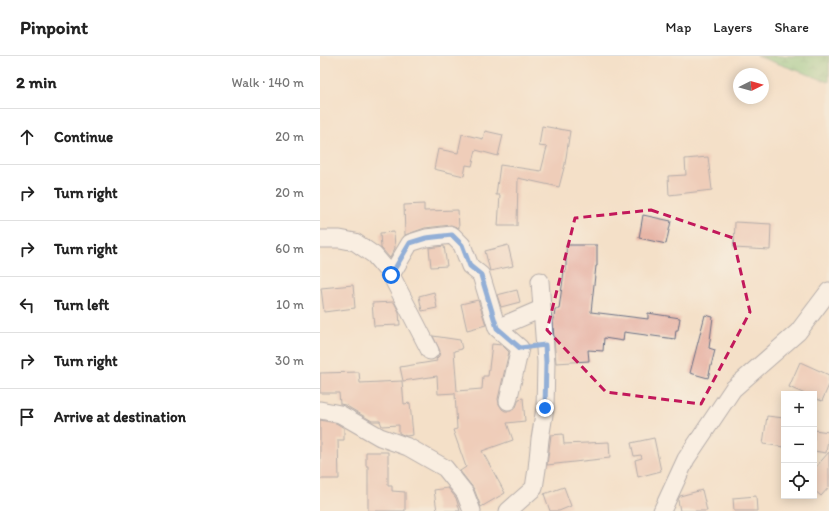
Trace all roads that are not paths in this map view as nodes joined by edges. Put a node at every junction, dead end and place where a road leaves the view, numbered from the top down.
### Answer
1 (320, 239) edge
2 (391, 275) junction
3 (540, 281) dead end
4 (829, 291) edge
5 (541, 309) junction
6 (497, 328) junction
7 (545, 345) junction
8 (520, 348) junction
9 (430, 351) dead end
10 (508, 401) dead end
11 (320, 410) edge
12 (472, 511) edge
13 (508, 511) edge
14 (662, 511) edge

1 - 2 street
2 - 6 street
2 - 9 street
3 - 5 street
4 - 14 street
5 - 6 street
5 - 7 street
6 - 8 street
7 - 8 street
7 - 13 street
8 - 10 street
11 - 12 street

